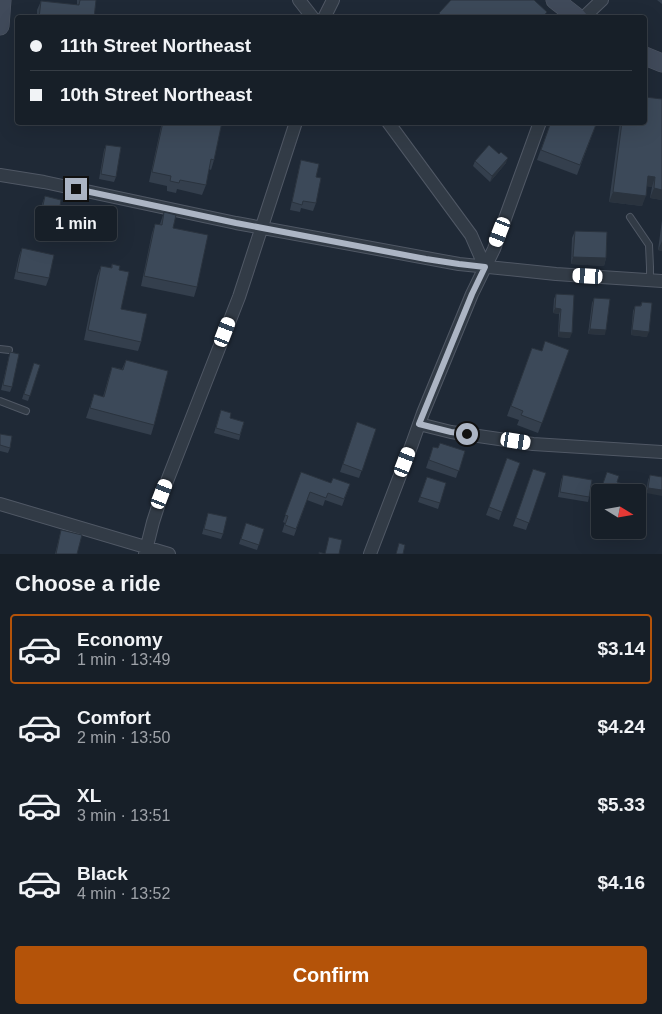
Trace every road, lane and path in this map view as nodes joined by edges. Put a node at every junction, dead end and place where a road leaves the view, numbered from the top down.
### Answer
1 (2, 0) edge
2 (298, 0) edge
3 (333, 0) edge
4 (555, 0) edge
5 (602, 0) edge
6 (310, 15) edge
7 (326, 15) edge
8 (574, 15) edge
9 (586, 15) edge
10 (0, 26) edge
11 (647, 57) edge
12 (662, 63) edge
13 (295, 125) edge
14 (390, 125) edge
15 (539, 125) edge
16 (0, 175) edge
17 (630, 217) dead end
18 (262, 227) junction
19 (485, 267) junction
20 (656, 280) edge
21 (0, 349) edge
22 (9, 350) edge
23 (0, 401) edge
24 (26, 411) dead end
25 (419, 424) junction
26 (662, 452) edge
27 (0, 504) edge
28 (146, 551) edge
29 (169, 554) edge
30 (370, 554) edge

1 - 10 main road
2 - 6 street
3 - 7 street
4 - 8 main road
5 - 9 street
11 - 12 main road
13 - 18 street
14 - 19 street
15 - 19 street
16 - 18 street
17 - 20 lane
18 - 19 street
18 - 28 street
19 - 20 street
19 - 25 street
21 - 22 lane
23 - 24 lane
25 - 26 street
25 - 30 street
27 - 28 street
28 - 29 street

